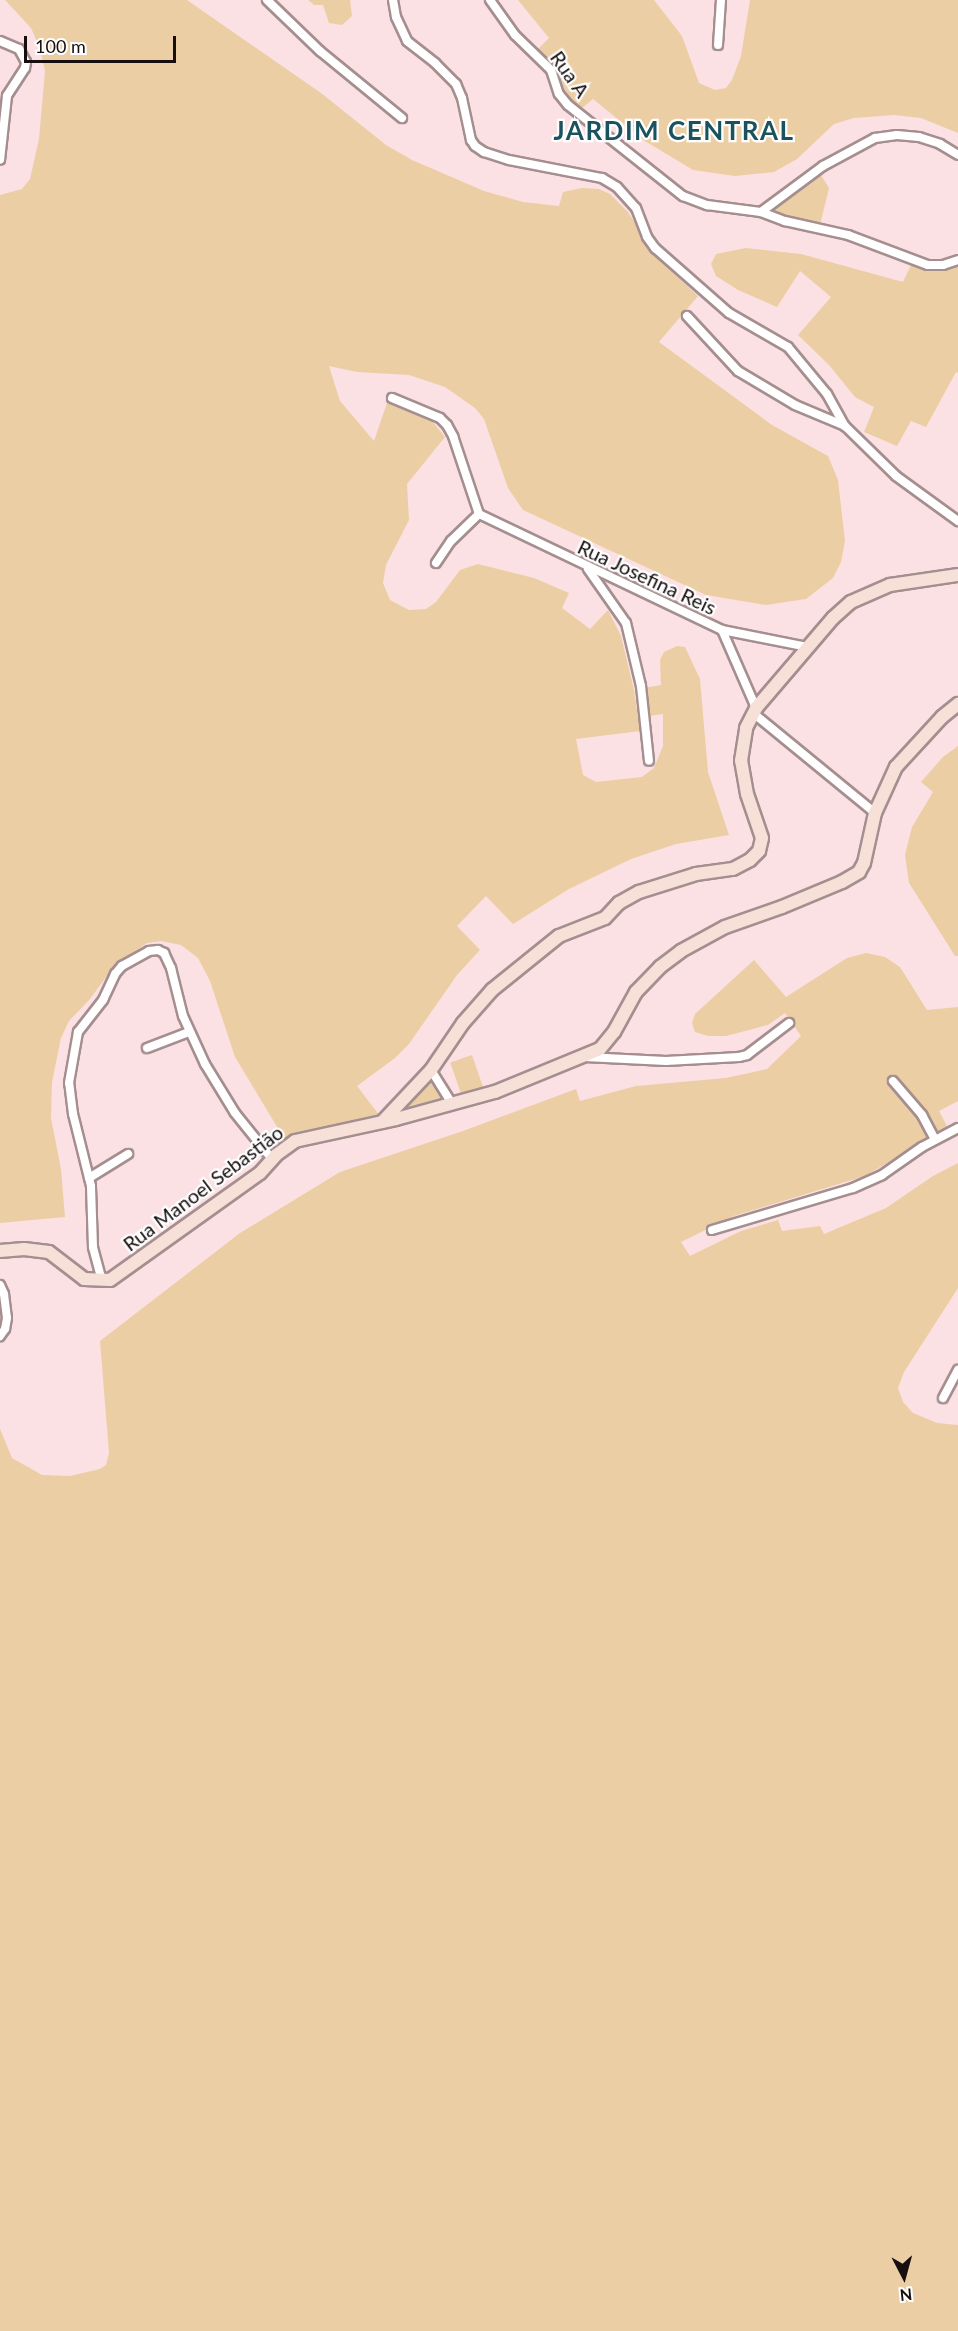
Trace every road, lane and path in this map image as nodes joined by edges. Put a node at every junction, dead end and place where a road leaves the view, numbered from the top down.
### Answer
1 (267, 0) edge
2 (393, 0) edge
3 (490, 0) edge
4 (721, 0) edge
5 (0, 41) edge
6 (718, 45) dead end
7 (402, 118) dead end
8 (958, 155) edge
9 (1, 159) edge
10 (761, 212) junction
11 (958, 260) edge
12 (687, 316) dead end
13 (392, 398) dead end
14 (845, 426) junction
15 (479, 514) junction
16 (958, 521) edge
17 (436, 563) dead end
18 (586, 567) junction
19 (958, 575) edge
20 (722, 630) junction
21 (808, 647) junction
22 (958, 704) edge
23 (755, 710) junction
24 (649, 761) dead end
25 (875, 813) junction
26 (789, 1023) dead end
27 (189, 1032) junction
28 (147, 1047) dead end
29 (585, 1057) junction
30 (431, 1070) junction
31 (893, 1081) dead end
32 (452, 1103) junction
33 (382, 1122) junction
34 (958, 1128) edge
35 (935, 1139) junction
36 (128, 1154) dead end
37 (272, 1159) junction
38 (89, 1178) junction
39 (712, 1230) dead end
40 (0, 1251) edge
41 (102, 1281) junction
42 (0, 1286) edge
43 (0, 1336) edge
44 (958, 1370) edge
45 (943, 1398) dead end

1 - 7 street
2 - 14 street
3 - 10 street, Rua A
4 - 6 street
5 - 9 street
8 - 10 street
10 - 11 street, Rua A
12 - 14 street
13 - 15 street
14 - 16 street
15 - 17 street
15 - 18 street, Rua Josefina Reis
18 - 20 street, Rua Josefina Reis
18 - 24 street
19 - 21 street
20 - 21 street, Rua Josefina Reis
20 - 23 street
21 - 23 street
22 - 25 street, Rua Manoel Sebastião
23 - 25 street
23 - 30 street
25 - 29 street, Rua Manoel Sebastião
26 - 29 street
27 - 28 street
27 - 37 street
27 - 38 street
29 - 32 street, Rua Manoel Sebastião
30 - 32 street
30 - 33 street
31 - 35 street
32 - 33 street, Rua Manoel Sebastião
33 - 37 street, Rua Manoel Sebastião
34 - 35 street
35 - 39 street
36 - 38 street
37 - 41 street, Rua Manoel Sebastião
38 - 41 street
40 - 41 street
42 - 43 street
44 - 45 street

